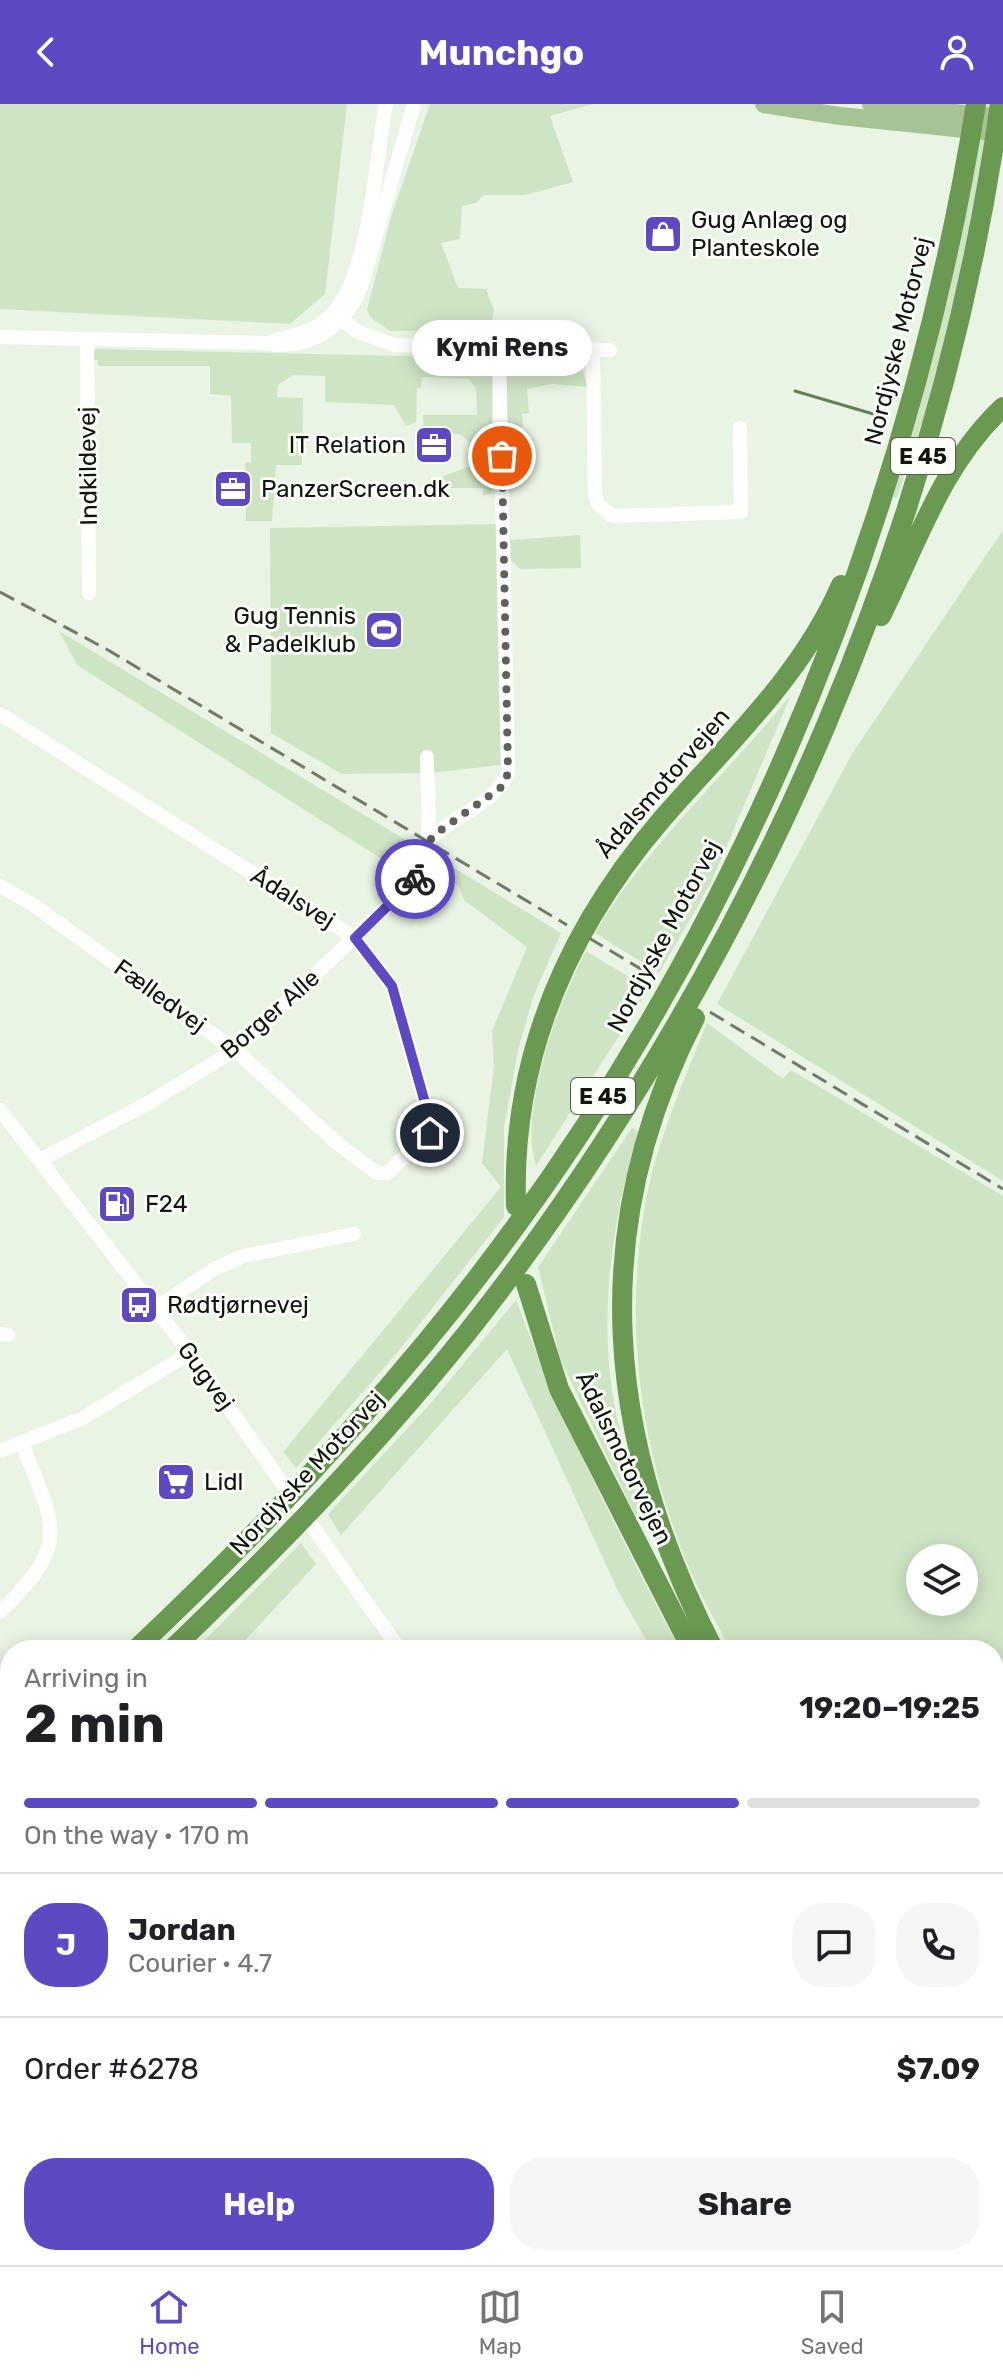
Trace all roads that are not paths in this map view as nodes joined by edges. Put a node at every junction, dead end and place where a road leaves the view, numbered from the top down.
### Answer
1 (386, 104) edge
2 (403, 104) edge
3 (414, 104) edge
4 (764, 104) edge
5 (871, 104) edge
6 (976, 104) edge
7 (1000, 104) edge
8 (915, 117) junction
9 (1003, 118) edge
10 (1003, 133) edge
11 (401, 144) junction
12 (337, 317) junction
13 (0, 337) edge
14 (87, 340) junction
15 (499, 348) junction
16 (593, 350) junction
17 (610, 350) dead end
18 (1003, 407) edge
19 (910, 414) junction
20 (740, 428) dead end
21 (89, 593) dead end
22 (0, 714) edge
23 (819, 744) junction
24 (427, 757) dead end
25 (428, 842) junction
26 (0, 886) edge
27 (355, 938) junction
28 (235, 1050) junction
29 (3, 1120) edge
30 (40, 1160) junction
31 (387, 1173) joint
32 (516, 1206) dead end
33 (354, 1234) dead end
34 (526, 1284) dead end
35 (156, 1308) junction
36 (190, 1353) junction
37 (22, 1443) junction
38 (0, 1451) edge
39 (0, 1612) edge
40 (145, 1640) edge
41 (181, 1640) edge
42 (393, 1640) edge
43 (687, 1640) edge
44 (709, 1640) edge

1 - 12 street
2 - 11 street
3 - 11 street
4 - 8 main road
5 - 8 main road
6 - 19 highway, Nordjyske Motorvej / E 45
7 - 23 highway, Nordjyske Motorvej / E 45
8 - 9 main road
8 - 10 main road
11 - 12 street
12 - 14 street
12 - 15 street
13 - 14 street
14 - 21 street, Indkildevej
15 - 16 street
15 - 25 street
16 - 17 street
16 - 20 street
18 - 23 highway
19 - 32 highway, Ådalsmotorvejen
19 - 40 highway, Nordjyske Motorvej / E 45
22 - 27 street, Ådalsvej
23 - 41 highway, Nordjyske Motorvej / E 45
23 - 44 highway
24 - 25 street, Borger Alle
25 - 27 street, Borger Alle
26 - 28 street, Fælledvej
27 - 28 street, Borger Alle
27 - 31 street, Ådalsvej
28 - 30 street, Borger Alle
28 - 31 street, Fælledvej
29 - 30 street, Gugvej
30 - 35 street, Gugvej
33 - 35 street
34 - 43 highway, Ådalsmotorvejen
35 - 36 street, Gugvej
36 - 37 street
36 - 42 street, Gugvej
37 - 38 street
37 - 39 street

